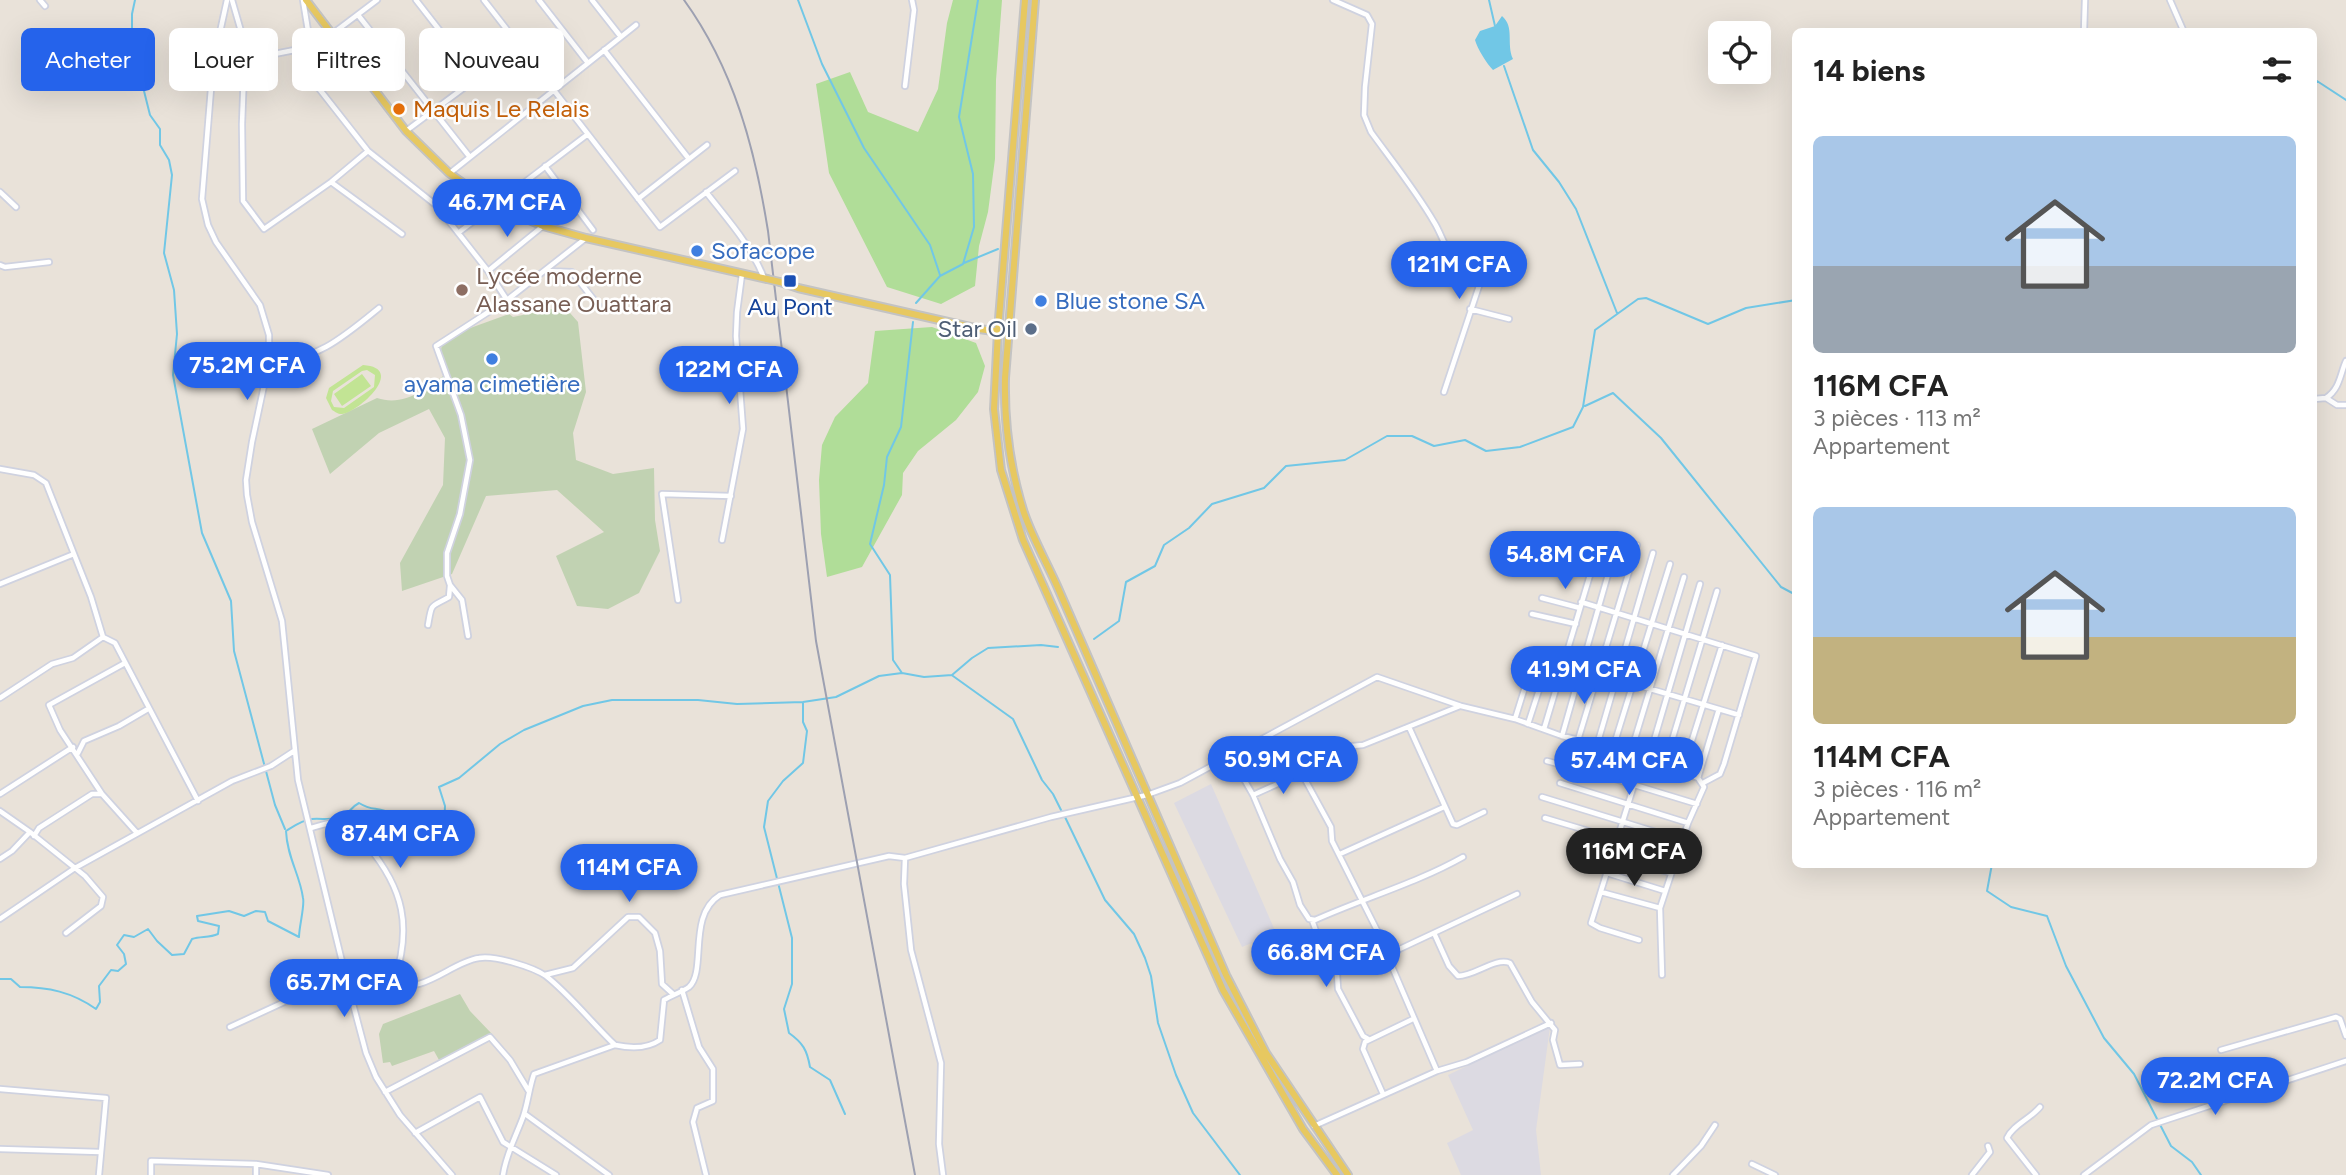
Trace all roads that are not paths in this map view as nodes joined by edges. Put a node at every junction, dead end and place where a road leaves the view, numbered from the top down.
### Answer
1 (40, 0) edge
2 (229, 0) edge
3 (304, 0) edge
4 (377, 0) edge
5 (416, 0) edge
6 (484, 0) edge
7 (539, 0) edge
8 (592, 0) edge
9 (912, 0) edge
10 (1025, 0) edge
11 (1035, 0) edge
12 (1334, 0) edge
13 (2085, 0) edge
14 (2171, 0) edge
15 (45, 6) dead end
16 (358, 15) junction
17 (636, 25) dead end
18 (308, 28) edge
19 (326, 28) edge
20 (340, 28) edge
21 (438, 28) edge
22 (506, 28) edge
23 (2084, 28) edge
24 (2182, 28) edge
25 (621, 37) junction
26 (604, 50) junction
27 (588, 63) junction
28 (564, 82) edge
29 (905, 86) dead end
30 (321, 91) edge
31 (375, 91) edge
32 (457, 91) edge
33 (553, 91) joint
34 (432, 110) junction
35 (406, 131) junction
36 (588, 134) junction
37 (707, 145) dead end
38 (368, 151) junction
39 (469, 156) junction
40 (689, 159) junction
41 (545, 166) junction
42 (735, 171) dead end
43 (449, 173) junction
44 (331, 181) junction
45 (0, 192) edge
46 (706, 192) junction
47 (638, 199) junction
48 (494, 205) junction
49 (16, 207) dead end
50 (542, 226) junction
51 (593, 230) dead end
52 (458, 233) junction
53 (402, 234) dead end
54 (586, 238) junction
55 (49, 262) dead end
56 (0, 265) edge
57 (488, 271) junction
58 (544, 271) junction
59 (742, 275) junction
60 (766, 278) junction
61 (507, 300) junction
62 (598, 305) dead end
63 (379, 308) dead end
64 (1470, 309) junction
65 (1509, 319) dead end
66 (998, 331) junction
67 (1008, 333) junction
68 (2346, 361) edge
69 (269, 362) junction
70 (1444, 392) dead end
71 (2326, 398) junction
72 (2317, 399) edge
73 (2346, 405) edge
74 (0, 469) edge
75 (731, 496) junction
76 (722, 540) dead end
77 (1637, 545) dead end
78 (1615, 550) dead end
79 (1653, 553) dead end
80 (74, 554) junction
81 (1593, 565) dead end
82 (1670, 565) dead end
83 (1685, 578) dead end
84 (0, 584) edge
85 (1700, 584) dead end
86 (450, 585) junction
87 (1717, 591) dead end
88 (1542, 598) dead end
89 (678, 600) dead end
90 (1580, 605) junction
91 (1599, 608) junction
92 (1617, 613) junction
93 (1532, 614) dead end
94 (1634, 618) junction
95 (1576, 624) junction
96 (1651, 624) junction
97 (428, 625) dead end
98 (1668, 628) junction
99 (1686, 633) junction
100 (468, 636) dead end
101 (103, 637) junction
102 (1703, 639) junction
103 (1722, 645) junction
104 (1525, 652) dead end
105 (1535, 655) junction
106 (1549, 659) junction
107 (125, 663) junction
108 (1563, 664) junction
109 (1581, 669) junction
110 (1598, 675) junction
111 (1615, 680) junction
112 (1633, 685) junction
113 (1650, 690) junction
114 (1667, 694) junction
115 (0, 698) edge
116 (1684, 699) junction
117 (1702, 705) junction
118 (1461, 706) junction
119 (148, 709) junction
120 (1719, 709) junction
121 (1739, 715) junction
122 (1515, 719) junction
123 (1528, 724) junction
124 (1409, 727) junction
125 (1544, 729) junction
126 (1562, 736) junction
127 (1262, 740) junction
128 (1578, 740) junction
129 (1597, 745) junction
130 (73, 747) junction
131 (1613, 748) junction
132 (293, 751) junction
133 (1290, 752) junction
134 (1623, 752) junction
135 (78, 753) junction
136 (1630, 755) junction
137 (1547, 761) dead end
138 (1648, 761) junction
139 (1213, 765) junction
140 (1664, 767) junction
141 (1682, 772) junction
142 (1302, 773) junction
143 (1698, 778) junction
144 (1615, 779) junction
145 (1560, 783) dead end
146 (1703, 783) junction
147 (1634, 785) junction
148 (0, 794) edge
149 (102, 794) junction
150 (1147, 795) junction
151 (1253, 795) junction
152 (1136, 797) junction
153 (1542, 797) dead end
154 (198, 801) junction
155 (1628, 804) junction
156 (1697, 804) junction
157 (1445, 806) junction
158 (0, 811) edge
159 (1484, 813) dead end
160 (1545, 818) dead end
161 (1623, 822) junction
162 (1688, 823) junction
163 (310, 827) junction
164 (138, 833) junction
165 (32, 834) junction
166 (1618, 840) junction
167 (1682, 840) junction
168 (1340, 854) junction
169 (1613, 856) junction
170 (1676, 857) junction
171 (905, 858) junction
172 (1463, 858) dead end
173 (0, 859) edge
174 (75, 869) junction
175 (1607, 873) junction
176 (1671, 873) junction
177 (1665, 891) junction
178 (1601, 892) junction
179 (1517, 894) dead end
180 (1362, 899) junction
181 (1660, 908) junction
182 (0, 919) edge
183 (1312, 920) junction
184 (66, 933) dead end
185 (1434, 933) junction
186 (1639, 940) dead end
187 (1390, 954) junction
188 (345, 974) junction
189 (545, 975) junction
190 (1662, 975) dead end
191 (682, 990) junction
192 (673, 994) junction
193 (1413, 1019) junction
194 (1551, 1023) junction
195 (230, 1027) dead end
196 (2346, 1036) edge
197 (1368, 1039) junction
198 (614, 1045) junction
199 (2221, 1050) dead end
200 (2346, 1061) edge
201 (1580, 1064) dead end
202 (1437, 1071) junction
203 (0, 1088) edge
204 (528, 1090) junction
205 (385, 1092) junction
206 (1382, 1094) junction
207 (2040, 1107) dead end
208 (525, 1114) junction
209 (1715, 1125) dead end
210 (1313, 1126) junction
211 (415, 1133) junction
212 (511, 1146) junction
213 (1989, 1146) dead end
214 (0, 1149) edge
215 (100, 1152) junction
216 (256, 1164) junction
217 (1752, 1164) dead end
218 (99, 1175) edge
219 (151, 1175) edge
220 (256, 1175) edge
221 (328, 1175) edge
222 (452, 1175) edge
223 (503, 1175) edge
224 (556, 1175) edge
225 (608, 1175) edge
226 (706, 1175) edge
227 (943, 1175) edge
228 (1337, 1175) edge
229 (1348, 1175) edge
230 (1673, 1175) edge
231 (1775, 1175) edge
232 (1972, 1175) edge
233 (2036, 1175) edge
234 (2084, 1175) edge

1 - 15 street
2 - 44 street
2 - 69 street
3 - 18 street
3 - 19 main road
4 - 16 street
5 - 21 street
6 - 22 street
7 - 27 street
8 - 25 street
9 - 29 street
10 - 66 main road
11 - 67 main road
12 - 64 street
13 - 23 street
14 - 24 street
16 - 20 street
16 - 34 street
17 - 25 street
25 - 26 street
26 - 27 street
26 - 40 street
27 - 28 street
30 - 38 street
31 - 35 main road
32 - 34 street
33 - 36 street
33 - 39 street
34 - 35 street
34 - 39 street
35 - 43 main road
36 - 41 street
36 - 47 street
37 - 40 street
38 - 44 street
38 - 52 street
39 - 43 street
40 - 47 street
41 - 48 street
41 - 51 street
42 - 46 street
43 - 48 main road
44 - 53 street
45 - 49 street
46 - 47 street
46 - 60 street
48 - 50 main road
48 - 52 street
50 - 54 main road
50 - 57 street
52 - 57 street
54 - 58 street
54 - 59 main road
55 - 56 street
57 - 61 street
58 - 61 street
58 - 62 street
59 - 60 main road
59 - 75 street
60 - 66 main road, bridge
61 - 86 street
63 - 69 street
64 - 65 street
64 - 70 street
66 - 67 main road
66 - 152 main road
67 - 150 main road
68 - 71 street
69 - 132 street
71 - 72 street
71 - 73 street
74 - 80 street
75 - 76 street
75 - 89 street
77 - 92 street
78 - 91 street
79 - 94 street
80 - 84 street
80 - 101 street
81 - 90 street
82 - 96 street
83 - 98 street
85 - 99 street
86 - 97 street
86 - 100 street
87 - 102 street
88 - 90 street
90 - 91 street
90 - 95 street
91 - 92 street
91 - 109 street
92 - 94 street
92 - 110 street
93 - 95 street
94 - 96 street
94 - 111 street
95 - 108 street
96 - 98 street
96 - 112 street
98 - 99 street
98 - 113 street
99 - 102 street
99 - 114 street
101 - 107 street
101 - 115 street
102 - 103 street
102 - 116 street
103 - 117 street
103 - 121 street
104 - 105 street
105 - 106 street
105 - 122 street
106 - 108 street
106 - 123 street
107 - 119 street
107 - 130 street
108 - 109 street
108 - 125 street
109 - 110 street
109 - 126 street
110 - 111 street
110 - 128 street
111 - 112 street
111 - 129 street
112 - 113 street
112 - 131 street
113 - 114 street
113 - 136 street
114 - 116 street
114 - 138 street
116 - 117 street
116 - 140 street
117 - 120 street
117 - 141 street
118 - 122 street
118 - 124 street
118 - 127 street
119 - 135 street
119 - 154 street
120 - 121 street
120 - 143 street
121 - 146 street
122 - 123 street
123 - 125 street
124 - 133 street
124 - 157 street
125 - 126 street
126 - 128 street
127 - 133 street
127 - 139 street
128 - 129 street
129 - 131 street
130 - 135 street
130 - 148 street
131 - 134 street
132 - 154 street
132 - 163 street
133 - 142 street
134 - 136 street
134 - 144 street
135 - 149 street
136 - 138 street
137 - 144 street
138 - 140 street
139 - 150 street
139 - 151 street
140 - 141 street
141 - 143 street
142 - 151 street
142 - 168 street
143 - 146 street
144 - 147 street
145 - 155 street
146 - 156 street
147 - 155 street
147 - 156 street
149 - 164 street
149 - 165 street
150 - 152 street
150 - 210 main road
151 - 183 street
152 - 171 street
152 - 228 main road
153 - 161 street
154 - 164 street
155 - 161 street
155 - 162 street
156 - 162 street
157 - 159 street
157 - 168 street
158 - 165 street
160 - 166 street
161 - 166 street
161 - 167 street
162 - 167 street
163 - 188 street
163 - 189 street
164 - 174 street
165 - 173 street
165 - 174 street
166 - 169 street
166 - 170 street
167 - 170 street
168 - 180 street
169 - 175 street
169 - 176 street
170 - 176 street
171 - 191 street
171 - 227 street
172 - 180 street
174 - 182 street
174 - 184 street
175 - 177 street
175 - 178 street
176 - 177 street
177 - 181 street
178 - 181 street
178 - 186 street
179 - 185 street
180 - 183 street
180 - 187 street
181 - 190 street
183 - 197 street
185 - 187 street
185 - 194 street
187 - 193 street
188 - 195 street
188 - 205 street
189 - 192 street
189 - 198 street
191 - 192 street
191 - 226 street
192 - 198 street
193 - 197 street
193 - 202 street
194 - 201 street
194 - 202 street
196 - 199 street
197 - 206 street
198 - 204 street
200 - 234 street
202 - 206 street
203 - 215 street
204 - 205 street
204 - 208 street
205 - 211 street
206 - 210 street
207 - 233 street
208 - 212 street
208 - 225 street
209 - 230 street
210 - 229 main road
211 - 212 street
211 - 222 street
212 - 223 street
212 - 224 street
213 - 232 street
214 - 215 street
215 - 218 street
216 - 219 street
216 - 220 street
216 - 221 street
217 - 231 street

